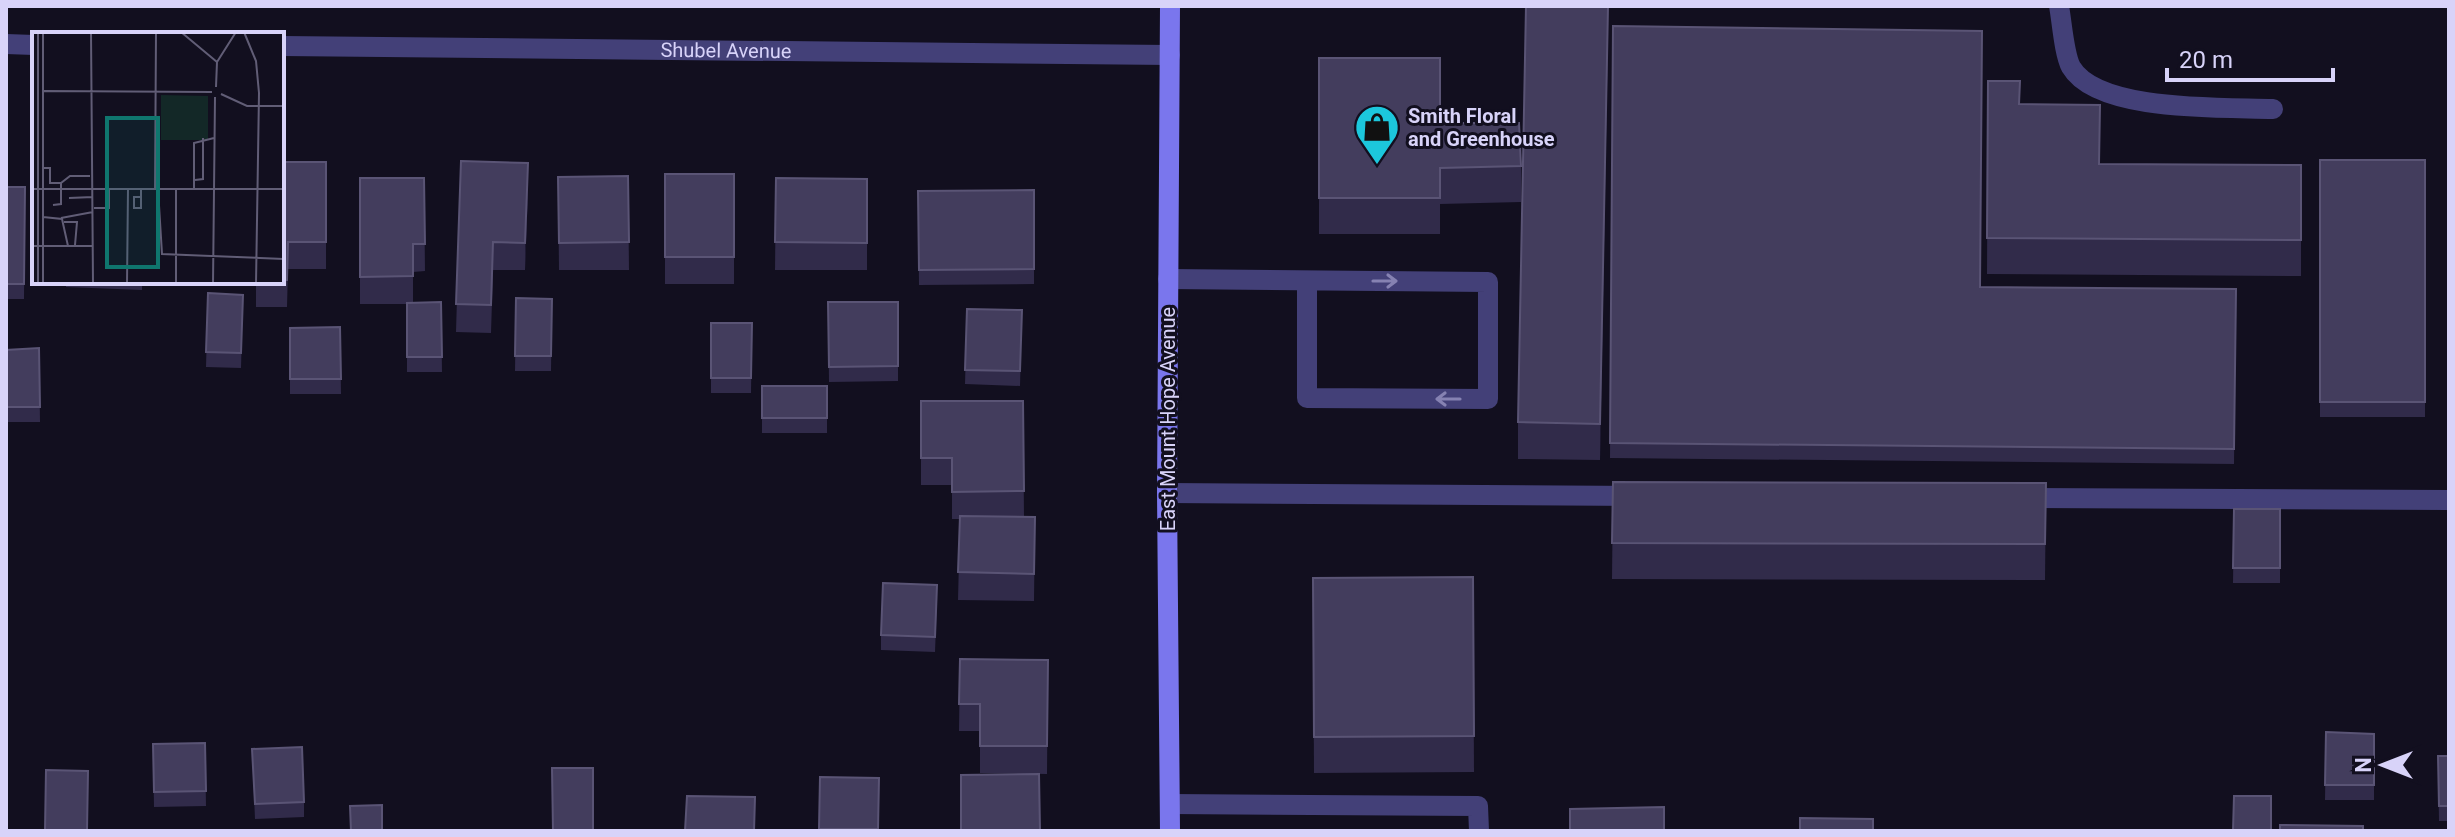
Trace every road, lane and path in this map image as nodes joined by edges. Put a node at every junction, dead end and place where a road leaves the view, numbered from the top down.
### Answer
1 (1170, 6) edge
2 (2059, 6) edge
3 (6, 44) edge
4 (32, 45) edge
5 (284, 46) edge
6 (1170, 55) junction
7 (2273, 109) dead end
8 (1168, 279) junction
9 (1307, 281) junction
10 (1167, 493) junction
11 (1656, 496) edge
12 (2005, 498) edge
13 (2449, 500) edge
14 (1170, 804) junction
15 (1170, 831) edge
16 (1479, 831) edge

1 - 6 street, East Mount Hope Avenue
2 - 7 street
3 - 4 street
5 - 6 street, Shubel Avenue
6 - 8 street, East Mount Hope Avenue
8 - 9 street
8 - 10 street, East Mount Hope Avenue
9 -> 9 street
10 - 11 street
10 - 14 street, East Mount Hope Avenue
12 - 13 street
14 - 15 street, East Mount Hope Avenue
14 - 16 street

